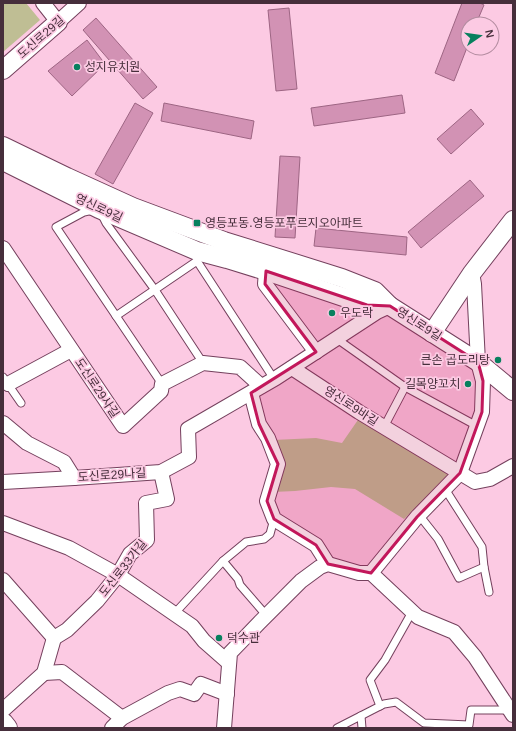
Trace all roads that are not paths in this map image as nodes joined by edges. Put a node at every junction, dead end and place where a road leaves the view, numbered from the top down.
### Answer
1 (43, 3) edge
2 (79, 3) edge
3 (58, 22) junction
4 (3, 70) edge
5 (3, 146) edge
6 (3, 161) edge
7 (99, 209) junction
8 (513, 220) edge
9 (3, 248) edge
10 (197, 256) junction
11 (266, 271) junction
12 (472, 273) junction
13 (154, 290) junction
14 (390, 306) junction
15 (116, 316) junction
16 (432, 333) junction
17 (337, 339) junction
18 (71, 350) junction
19 (316, 352) junction
20 (478, 362) junction
21 (203, 363) junction
22 (292, 368) junction
23 (274, 379) junction
24 (5, 381) edge
25 (162, 384) junction
26 (404, 387) junction
27 (256, 389) junction
28 (513, 391) edge
29 (21, 403) dead end
30 (3, 423) edge
31 (477, 426) junction
32 (384, 427) junction
33 (513, 466) edge
34 (161, 472) junction
35 (460, 473) junction
36 (74, 478) junction
37 (3, 482) edge
38 (445, 489) junction
39 (419, 515) junction
40 (274, 519) junction
41 (3, 522) edge
42 (223, 561) junction
43 (328, 564) junction
44 (484, 567) junction
45 (371, 573) junction
46 (118, 575) junction
47 (3, 580) edge
48 (489, 592) dead end
49 (412, 612) junction
50 (174, 614) junction
51 (266, 615) junction
52 (54, 638) junction
53 (229, 663) junction
54 (44, 673) junction
55 (227, 694) junction
56 (380, 706) junction
57 (3, 710) edge
58 (511, 713) edge
59 (361, 716) junction
60 (122, 718) junction
61 (3, 723) edge
62 (7, 728) edge
63 (112, 728) edge
64 (224, 728) edge
65 (337, 728) edge
66 (362, 728) edge

1 - 3 street
2 - 3 street, 도신로29길
3 - 4 street, 도신로29길
5 - 14 street
6 - 7 street, 영신로9길
7 - 10 street, 영신로9길
7 - 13 lane
7 - 15 lane
8 - 12 street
9 - 18 street, 도신로29사길
10 - 11 street, 영신로9길
10 - 13 lane
10 - 23 lane
11 - 14 street, 영신로9길
11 - 19 street
12 - 16 street
12 - 20 street
13 - 15 lane
13 - 21 lane
14 - 16 street, 영신로9길
14 - 17 street
15 - 25 lane
16 - 20 street, 영신로9길
17 - 19 street
17 - 26 lane
18 - 24 street
18 - 25 street, 도신로29사길
19 - 22 street
20 - 28 street, 영신로9길
20 - 31 street
21 - 25 street, 도신로29사길
21 - 27 street
22 - 23 street
22 - 32 street, 영신로9바길
23 - 27 street
24 - 29 lane
26 - 31 lane
26 - 32 lane, 영신로9바길
27 - 34 street, 도신로29나길
27 - 40 street
30 - 36 street
31 - 35 street
32 - 35 street
33 - 35 street
34 - 36 street, 도신로29나길
34 - 46 street, 도신로33가길
35 - 38 street
36 - 37 street, 도신로29나길
38 - 39 street
38 - 44 lane
39 - 44 lane
39 - 45 street
40 - 42 lane
40 - 43 street
41 - 46 street
42 - 50 lane
42 - 51 lane
43 - 45 street
43 - 51 street
44 - 48 lane
45 - 49 street
46 - 50 street
46 - 52 street, 도신로33가길
47 - 52 street
49 - 56 lane
49 - 58 street
50 - 53 street
51 - 53 street
52 - 54 street
53 - 55 street
54 - 57 street
54 - 60 street
55 - 60 street
55 - 64 street
56 - 58 lane
56 - 59 lane
59 - 65 lane
59 - 66 lane
60 - 63 street
61 - 62 main road

